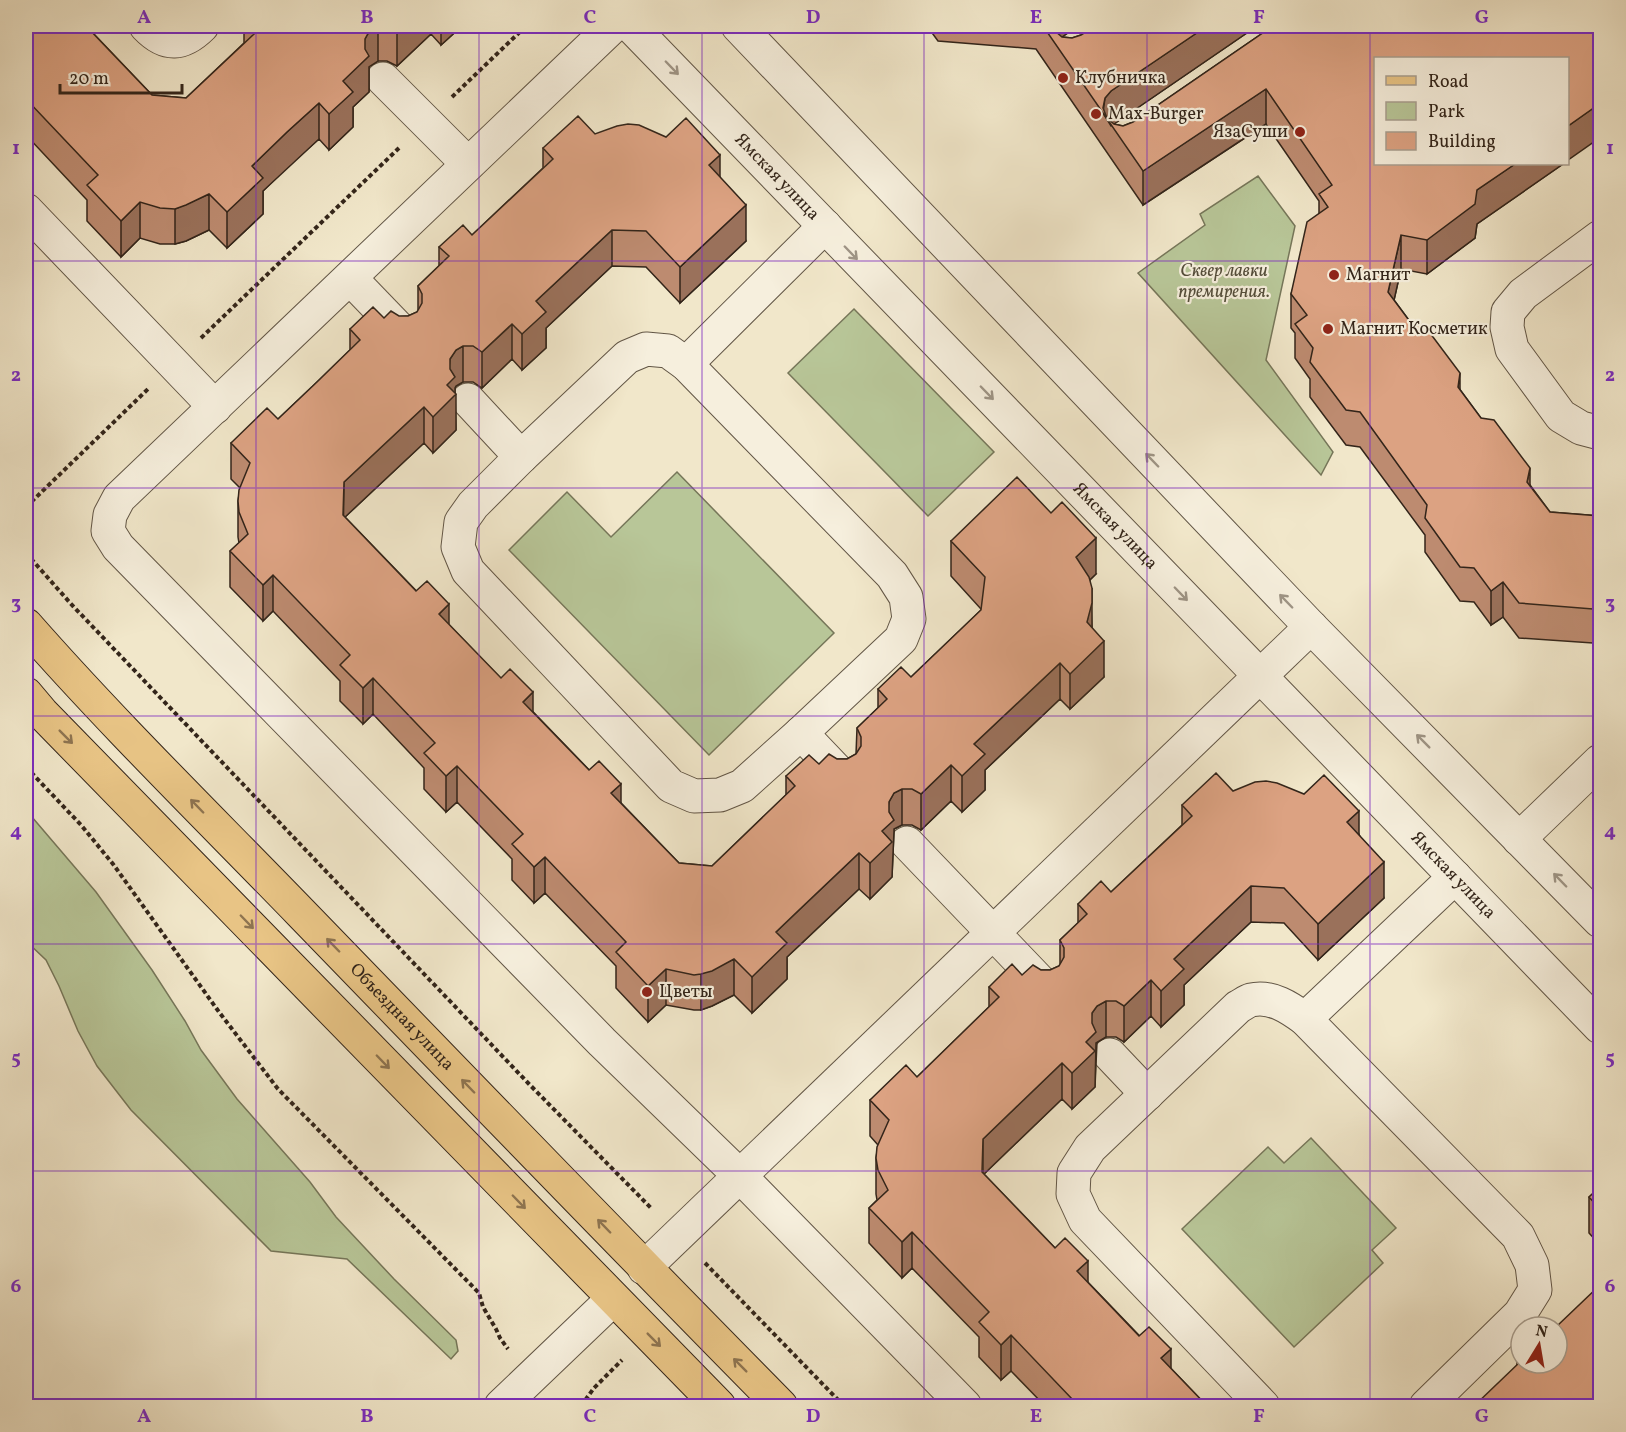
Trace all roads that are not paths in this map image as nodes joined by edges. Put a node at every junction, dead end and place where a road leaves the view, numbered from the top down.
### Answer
1 (146, 26) edge
2 (202, 26) edge
3 (613, 26) edge
4 (631, 26) edge
5 (738, 26) edge
6 (383, 79) dead end
7 (468, 164) junction
8 (26, 210) edge
9 (825, 226) junction
10 (1600, 237) edge
11 (350, 278) junction
12 (404, 334) edge
13 (686, 364) junction
14 (468, 400) dead end
15 (215, 407) junction
16 (1600, 434) edge
17 (521, 457) junction
18 (26, 626) edge
19 (1311, 627) junction
20 (1260, 676) junction
21 (26, 694) edge
22 (801, 733) junction
23 (1600, 761) edge
24 (843, 777) edge
25 (1519, 839) junction
26 (907, 843) dead end
27 (1455, 877) junction
28 (1600, 921) edge
29 (993, 933) junction
30 (1046, 988) edge
31 (1305, 1019) junction
32 (1600, 1027) edge
33 (1110, 1055) dead end
34 (1147, 1094) junction
35 (740, 1176) junction
36 (644, 1268) junction
37 (613, 1299) junction
38 (1433, 1404) edge
39 (501, 1407) edge
40 (719, 1407) edge
41 (781, 1407) edge
42 (965, 1407) edge
43 (1263, 1407) edge

1 - 2 street
3 - 7 street
4 -> 9 street, Ямская улица
19 -> 5 street
6 - 7 street
7 - 11 street
8 - 15 street
9 - 13 street
9 -> 20 street, Ямская улица
10 - 16 street
11 - 12 street
11 - 15 street
13 - 17 street
13 - 22 street
14 - 17 street
15 - 35 street
17 - 22 street
36 -> 18 main road, Объездная улица
19 - 20 street
25 -> 19 street
20 - 27 street, Ямская улица
20 - 29 street
21 -> 37 main road
22 - 24 street
23 - 25 street
28 -> 25 street
26 - 29 street
27 - 31 street
27 - 32 street, Ямская улица
29 - 30 street
29 - 35 street
31 - 34 street
31 - 38 street
33 - 34 street
34 - 43 street
35 - 36 street
35 - 42 street
36 - 37 main road
41 -> 36 main road, Объездная улица
37 - 39 street
37 -> 40 main road

